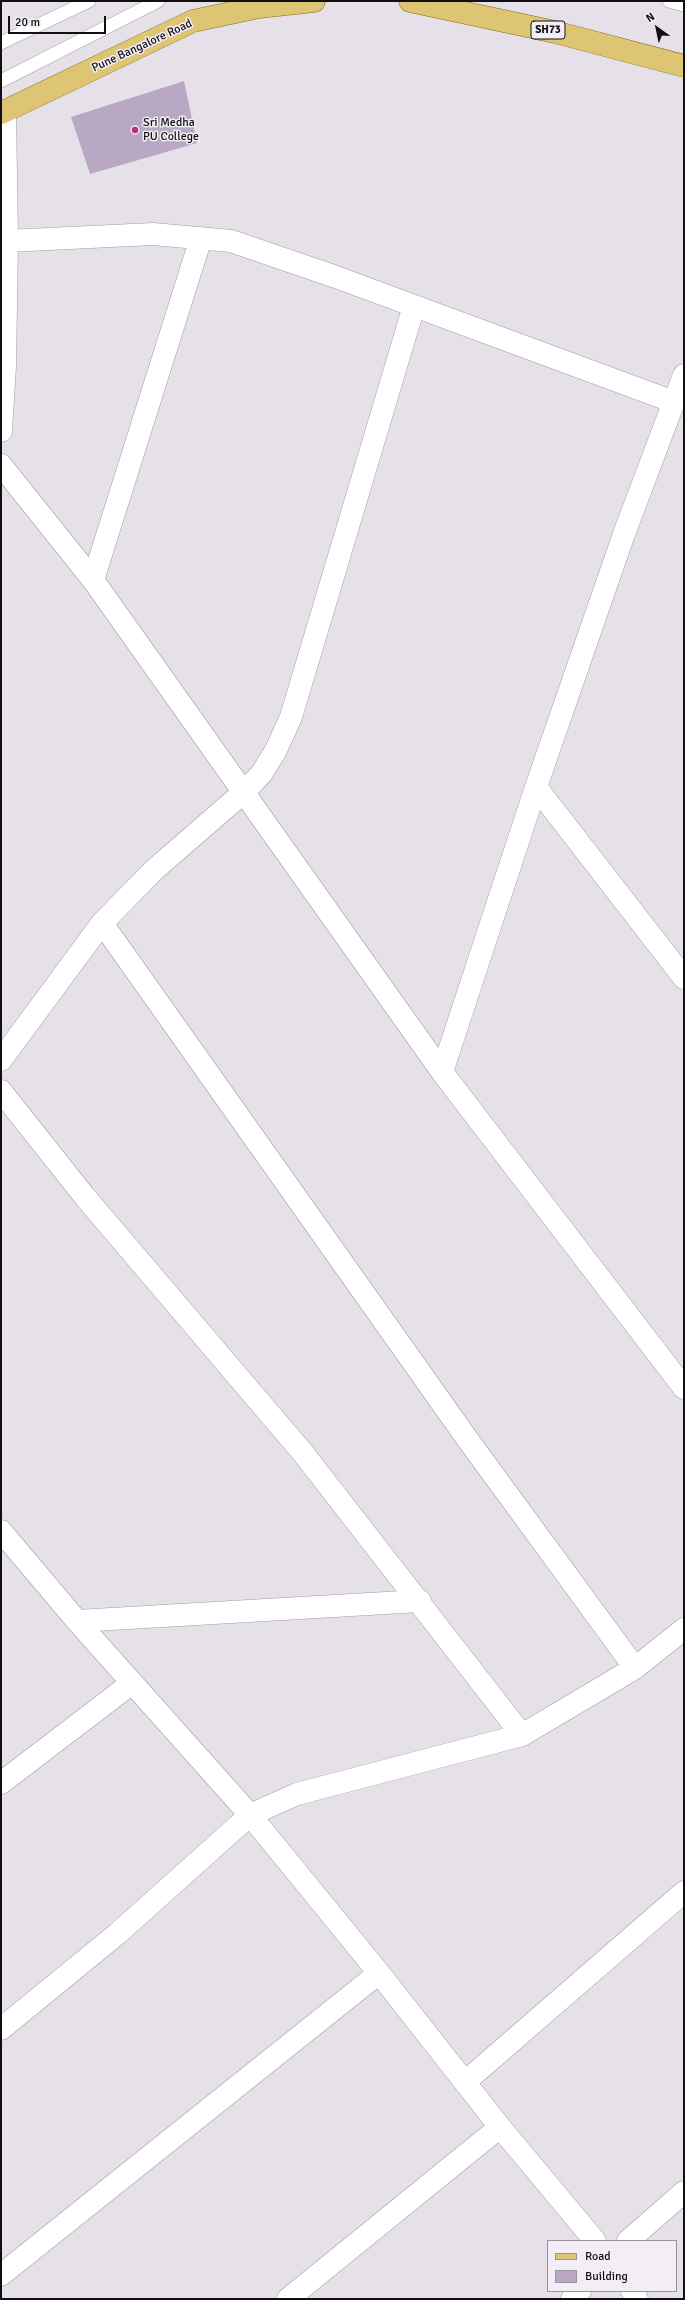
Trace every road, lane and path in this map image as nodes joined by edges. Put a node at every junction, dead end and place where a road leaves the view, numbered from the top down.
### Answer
1 (89, 1) edge
2 (158, 1) edge
3 (314, 1) edge
4 (410, 1) edge
5 (669, 1) edge
6 (684, 5) edge
7 (1, 43) edge
8 (684, 66) edge
9 (1, 81) edge
10 (3, 113) edge
11 (201, 238) junction
12 (7, 241) junction
13 (414, 306) junction
14 (684, 375) edge
15 (674, 402) junction
16 (1, 431) edge
17 (1, 465) edge
18 (92, 580) junction
19 (536, 787) junction
20 (245, 792) junction
21 (102, 923) junction
22 (684, 978) edge
23 (1, 1060) edge
24 (442, 1072) junction
25 (1, 1091) edge
26 (684, 1388) edge
27 (1, 1531) edge
28 (420, 1601) junction
29 (77, 1621) junction
30 (684, 1629) edge
31 (635, 1668) junction
32 (132, 1683) junction
33 (522, 1735) junction
34 (1, 1783) edge
35 (250, 1815) junction
36 (684, 1892) edge
37 (379, 1973) junction
38 (1, 2029) edge
39 (465, 2082) junction
40 (500, 2127) junction
41 (684, 2192) edge
42 (594, 2240) edge
43 (629, 2240) edge
44 (1, 2275) edge
45 (288, 2299) edge

1 - 7 lane
2 - 9 lane
3 - 10 main road, Pune Bangalore Road
4 - 8 main road, SH73
5 - 6 lane
10 - 12 street
11 - 12 street
11 - 13 street
11 - 18 street
12 - 16 street
13 - 15 street
13 - 20 street
14 - 15 street
15 - 19 street
17 - 18 street
18 - 20 street
19 - 22 street
19 - 24 street
20 - 21 street
20 - 24 street
21 - 23 street
21 - 31 street
24 - 26 street
25 - 28 street
27 - 29 street
28 - 29 street
28 - 33 street
29 - 32 street
30 - 31 street
31 - 33 street
32 - 34 street
32 - 35 street
33 - 35 street
35 - 37 street
35 - 38 street
36 - 39 street
37 - 39 street
37 - 44 street
39 - 40 street
40 - 42 street
40 - 45 street
41 - 43 street

